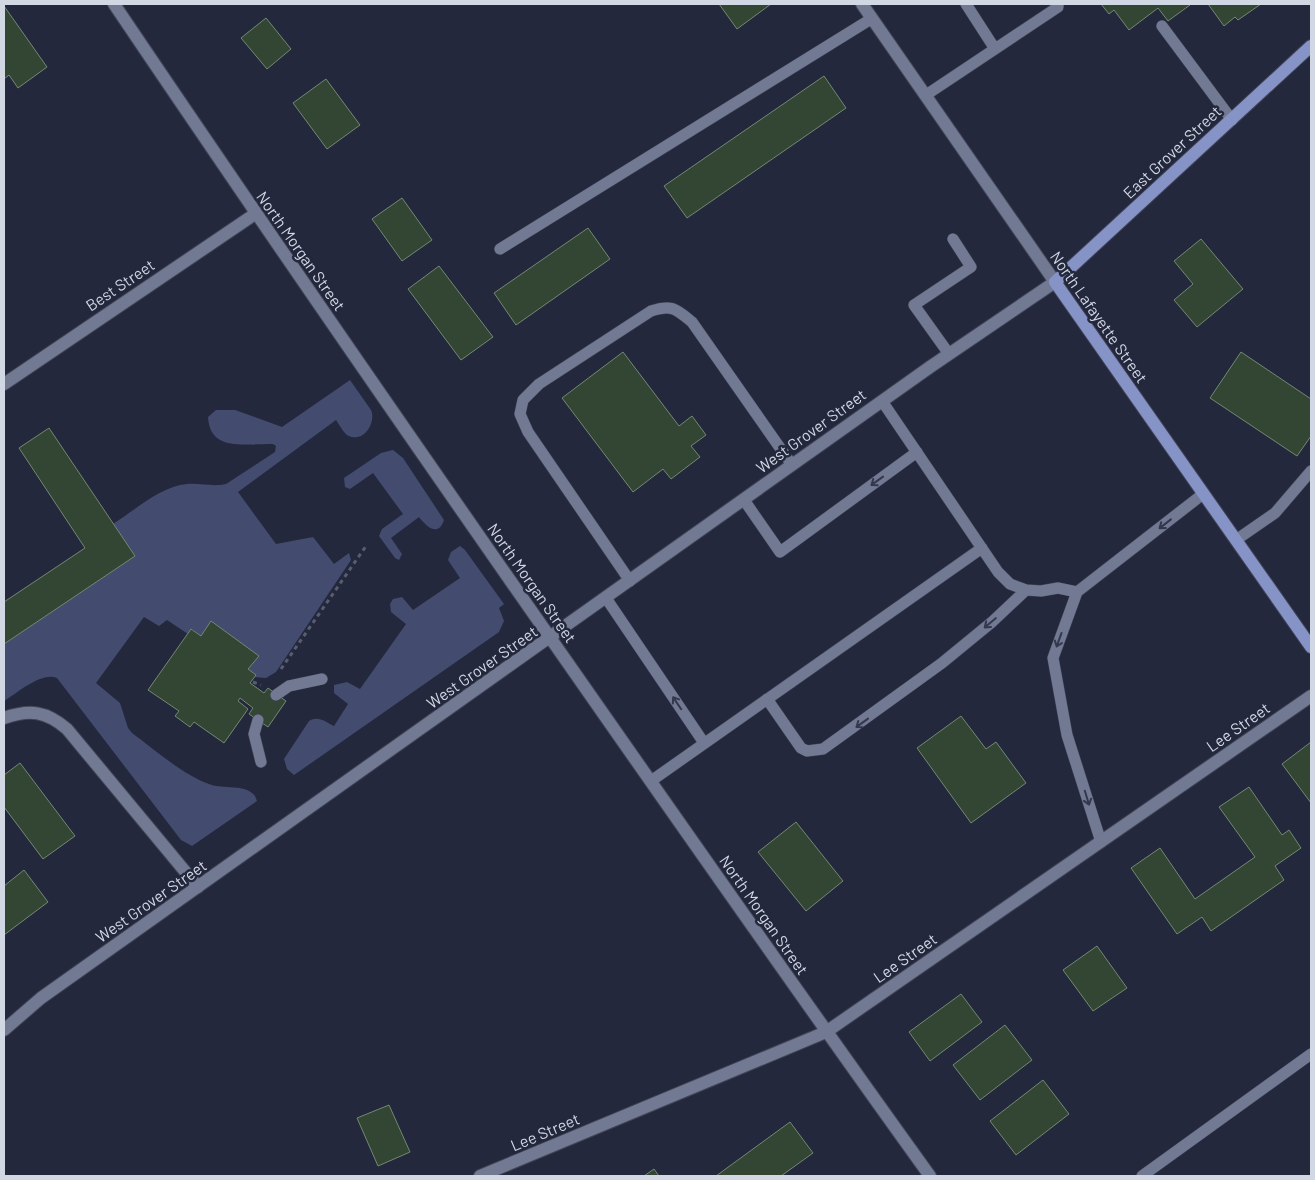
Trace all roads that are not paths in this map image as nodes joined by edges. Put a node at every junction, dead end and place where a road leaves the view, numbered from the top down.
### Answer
1 (114, 4) edge
2 (862, 4) edge
3 (966, 4) edge
4 (1058, 4) edge
5 (871, 19) junction
6 (1162, 26) dead end
7 (995, 49) junction
8 (1310, 49) edge
9 (926, 95) junction
10 (1232, 120) junction
11 (255, 214) junction
12 (953, 239) dead end
13 (500, 249) dead end
14 (1055, 282) junction
15 (949, 354) junction
16 (4, 384) edge
17 (882, 401) junction
18 (917, 452) junction
19 (792, 465) junction
20 (1311, 471) edge
21 (1203, 494) junction
22 (744, 500) junction
23 (1236, 540) junction
24 (982, 548) junction
25 (630, 582) junction
26 (1026, 590) junction
27 (1077, 592) junction
28 (606, 598) junction
29 (550, 638) junction
30 (1311, 647) edge
31 (322, 679) dead end
32 (276, 694) dead end
33 (1311, 696) edge
34 (767, 699) junction
35 (4, 718) edge
36 (258, 720) dead end
37 (704, 743) junction
38 (261, 762) dead end
39 (651, 781) junction
40 (1101, 842) junction
41 (198, 887) junction
42 (4, 1030) edge
43 (826, 1032) junction
44 (1311, 1054) edge
45 (480, 1176) edge
46 (930, 1176) edge
47 (1142, 1176) edge

1 - 11 street, North Morgan Street
2 - 5 street, North Lafayette Street
3 - 7 lane
4 - 7 lane
5 - 9 street, North Lafayette Street
5 - 13 lane
6 - 10 lane
7 - 9 lane
8 - 10 main road, East Grover Street
9 - 14 street, North Lafayette Street
10 - 14 main road, East Grover Street
11 - 16 street, Best Street
11 - 29 street, North Morgan Street
12 - 15 lane
14 - 15 street, West Grover Street
14 - 21 main road, North Lafayette Street
15 - 17 street, West Grover Street
17 - 18 lane
17 - 19 street, West Grover Street
18 -> 22 lane
18 - 24 lane
19 - 22 street, West Grover Street
19 - 25 lane
20 - 23 lane
21 - 23 main road, North Lafayette Street
21 -> 27 lane
22 - 25 street, West Grover Street
23 - 30 main road, North Lafayette Street
24 - 26 lane
24 - 34 lane
25 - 28 street, West Grover Street
26 - 27 lane
26 -> 34 lane
27 -> 40 lane
28 - 29 street, West Grover Street
37 -> 28 lane
29 - 39 street, North Morgan Street
29 - 41 street, West Grover Street
31 - 32 lane
33 - 40 street, Lee Street
34 - 37 lane
35 - 41 street
36 - 38 lane
37 - 39 lane
39 - 43 street, North Morgan Street
40 - 43 street, Lee Street
41 - 42 street, West Grover Street
43 - 45 street, Lee Street
43 - 46 street, North Morgan Street
44 - 47 lane

